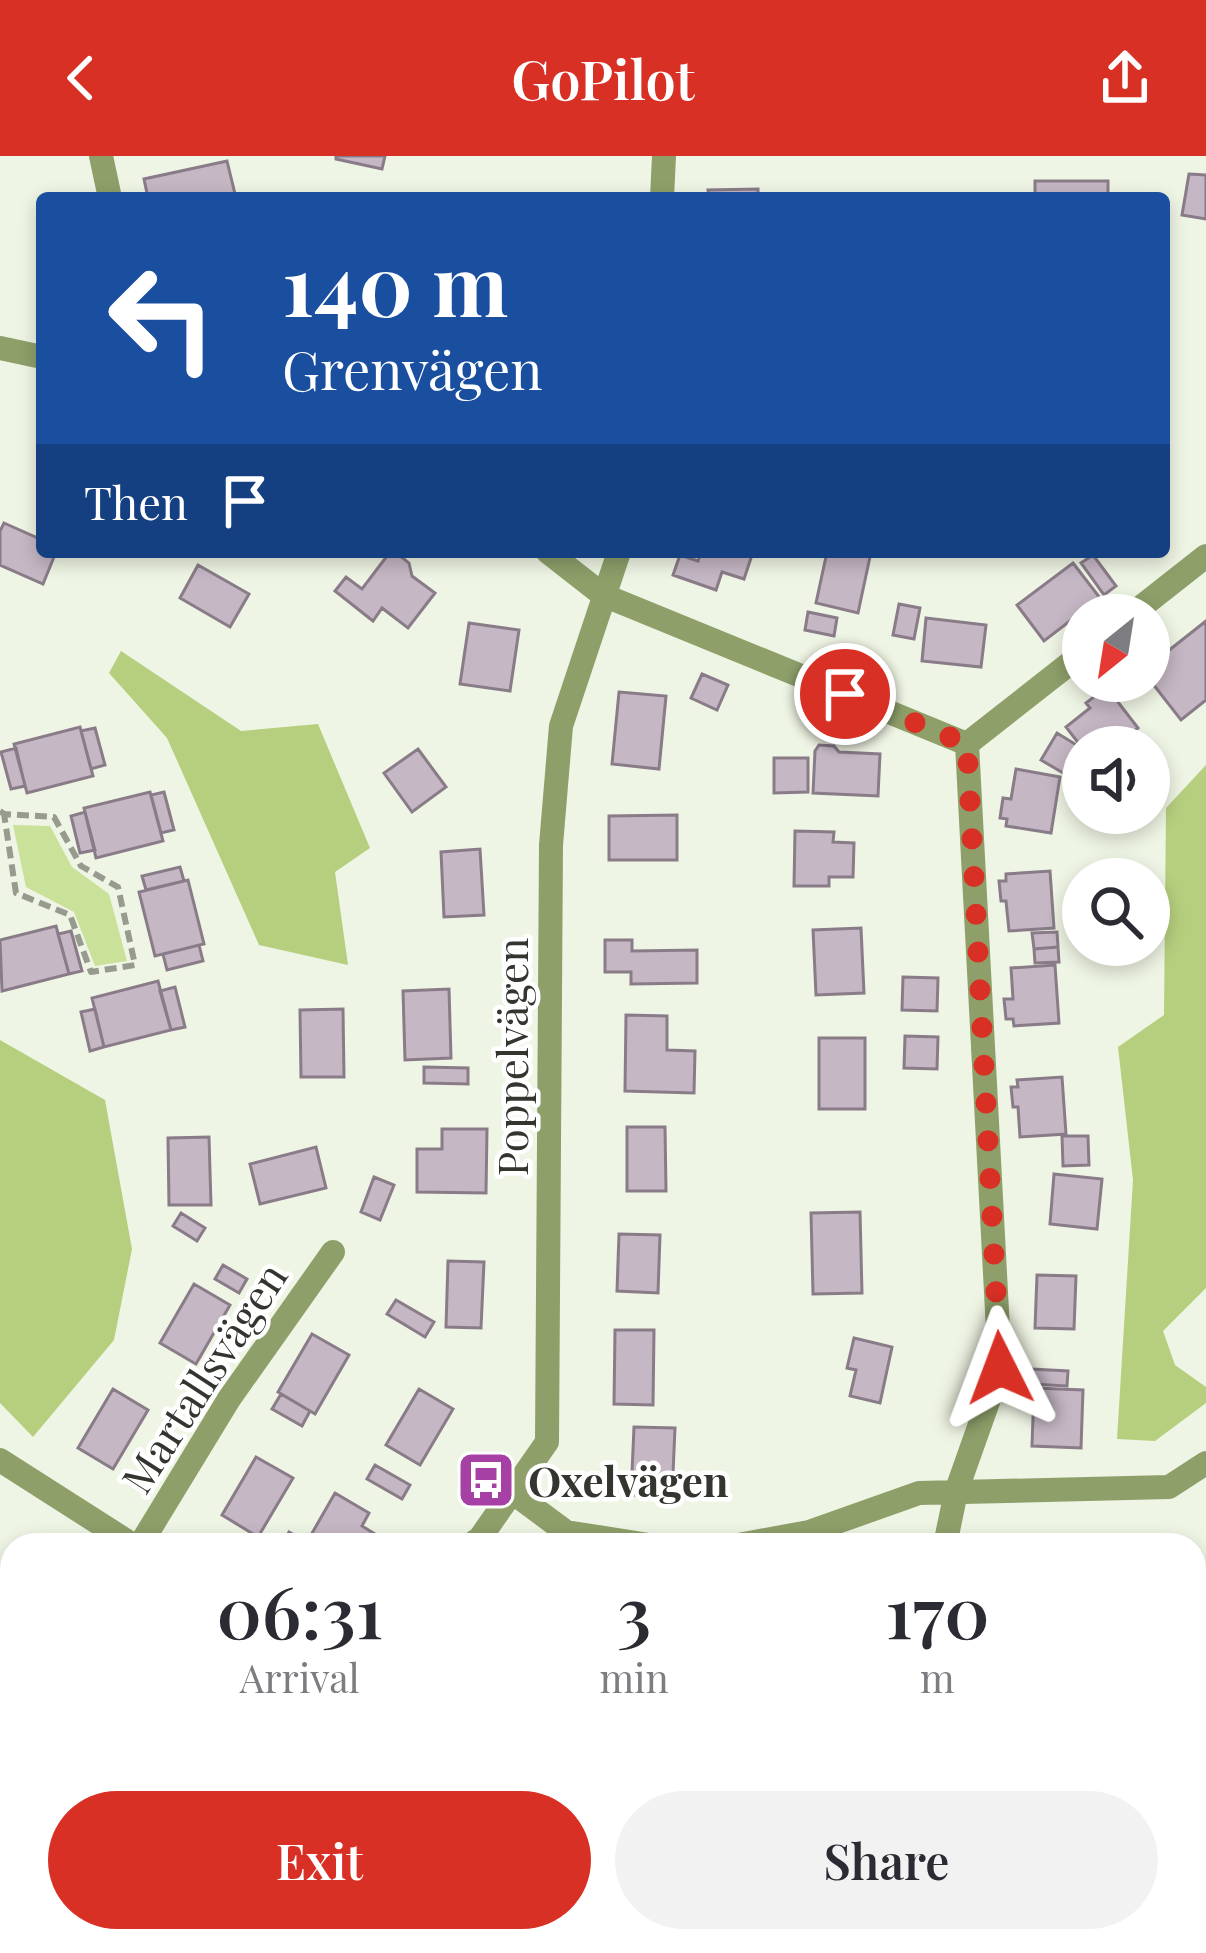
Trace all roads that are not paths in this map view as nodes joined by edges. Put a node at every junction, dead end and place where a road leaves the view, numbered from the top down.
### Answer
1 (101, 156) edge
2 (664, 156) edge
3 (109, 192) edge
4 (662, 192) edge
5 (0, 348) edge
6 (36, 356) edge
7 (1206, 556) edge
8 (556, 558) edge
9 (617, 558) edge
10 (1158, 594) edge
11 (603, 596) junction
12 (1062, 669) edge
13 (967, 744) junction
14 (332, 1252) dead end
15 (0, 1460) edge
16 (1206, 1463) edge
17 (512, 1492) junction
18 (956, 1492) junction
19 (118, 1533) edge
20 (145, 1533) edge
21 (483, 1533) edge
22 (572, 1533) edge
23 (804, 1533) edge
24 (947, 1533) edge

1 - 3 street
2 - 4 street
5 - 6 street
7 - 10 street
8 - 11 street
9 - 11 street, Poppelvägen
11 - 13 street
11 - 17 street, Poppelvägen
12 - 13 street
13 - 18 street
14 - 20 street, Martallsvägen
15 - 19 street, Martallsvägen
16 - 18 street
17 - 21 street, Poppelvägen
17 - 22 street
18 - 23 street
18 - 24 street

